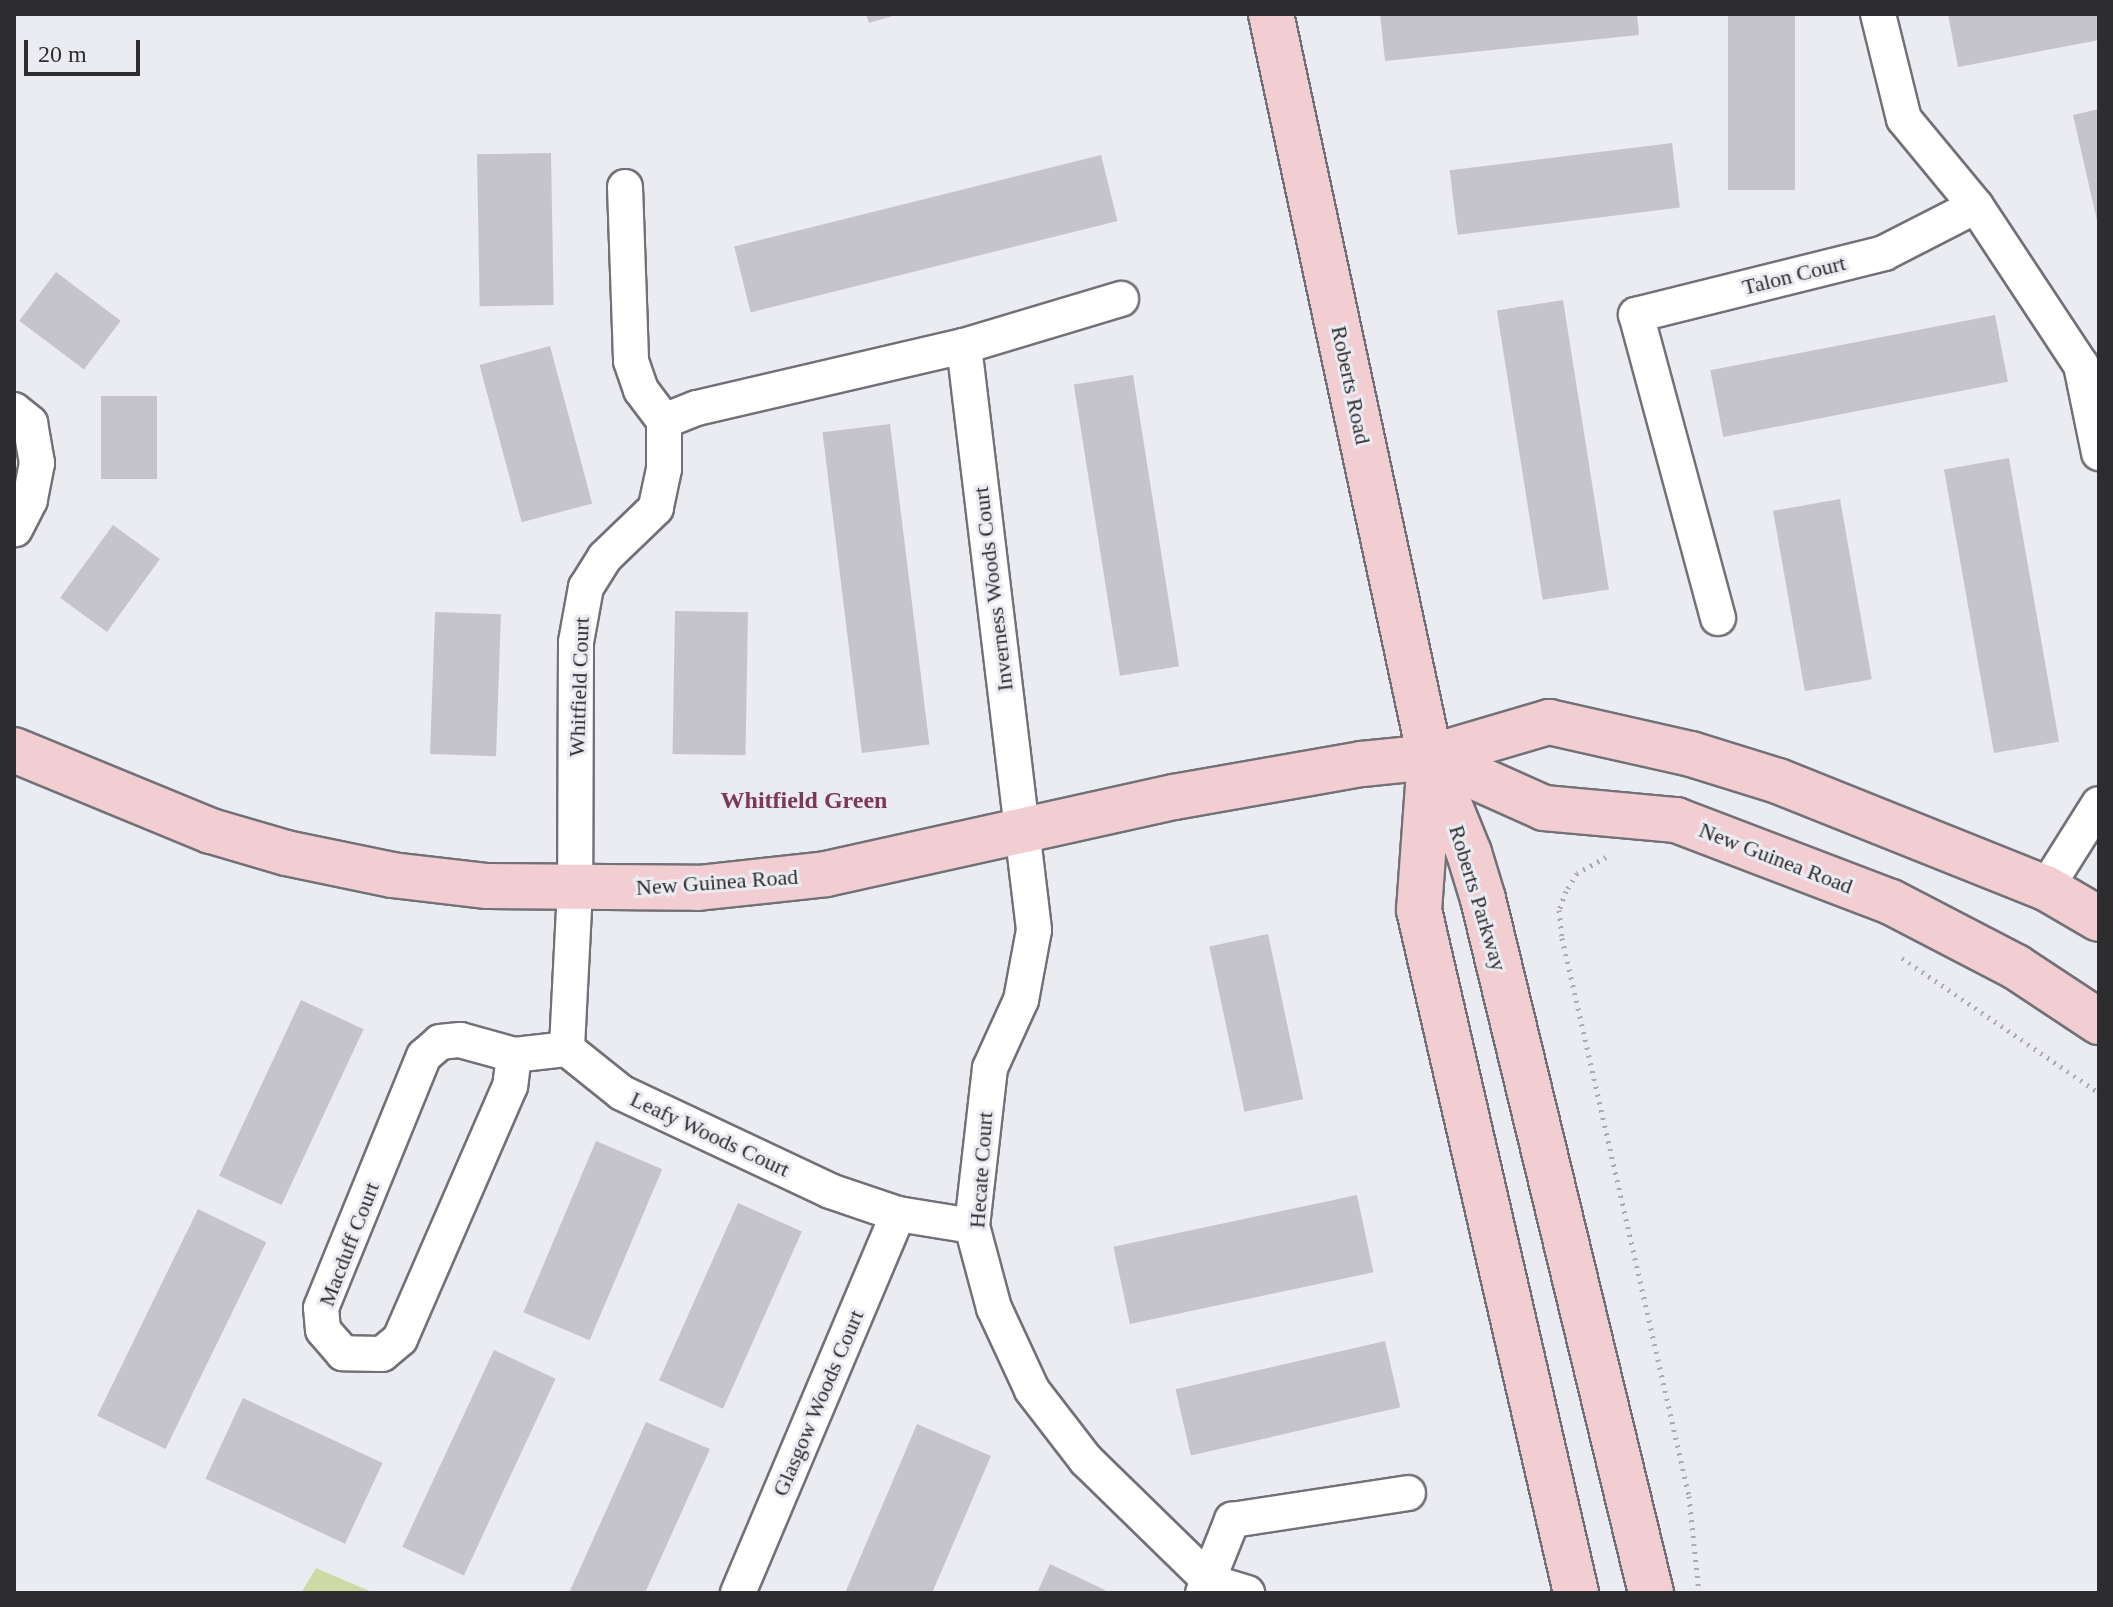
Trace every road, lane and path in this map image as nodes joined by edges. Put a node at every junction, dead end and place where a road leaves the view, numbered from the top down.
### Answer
1 (1271, 14) edge
2 (1878, 14) edge
3 (625, 187) dead end
4 (1976, 206) junction
5 (1121, 299) dead end
6 (964, 346) junction
7 (2090, 363) edge
8 (14, 410) edge
9 (664, 421) junction
10 (2099, 453) edge
11 (15, 529) edge
12 (1718, 618) dead end
13 (14, 750) edge
14 (1430, 757) junction
15 (2099, 804) edge
16 (1022, 831) junction
17 (1615, 855) dead end
18 (2046, 888) junction
19 (575, 889) junction
20 (2097, 911) edge
21 (1892, 951) dead end
22 (2099, 1022) edge
23 (567, 1049) junction
24 (514, 1055) junction
25 (2099, 1093) edge
26 (898, 1214) junction
27 (972, 1226) junction
28 (1408, 1493) dead end
29 (1207, 1587) edge
30 (738, 1593) edge
31 (1247, 1593) edge
32 (1576, 1593) edge
33 (1651, 1593) edge
34 (1699, 1593) edge

1 - 14 main road, Roberts Road
2 - 4 street
3 - 9 street
4 - 7 street
4 - 12 street, Talon Court
5 - 6 street
6 - 9 street
6 - 16 street, Inverness Woods Court
7 - 10 street
8 - 11 street
9 - 19 street, Whitfield Court
13 - 19 main road, New Guinea Road
14 - 16 main road, New Guinea Road
14 - 18 main road, New Guinea Road
14 - 22 main road, New Guinea Road
14 - 32 main road, Roberts Parkway
14 - 33 main road, Roberts Parkway
15 - 18 street
16 - 19 main road, New Guinea Road
16 - 27 street, Hecate Court
17 - 34 path
18 - 20 main road, New Guinea Road
19 - 23 street
21 - 25 path
23 - 24 street, Macduff Court
23 - 26 street, Leafy Woods Court
24 - 24 street, Macduff Court
26 - 27 street, Leafy Woods Court
26 - 30 street, Glasgow Woods Court
27 - 29 street, Hecate Court
28 - 29 street
29 - 31 street, Hecate Court

